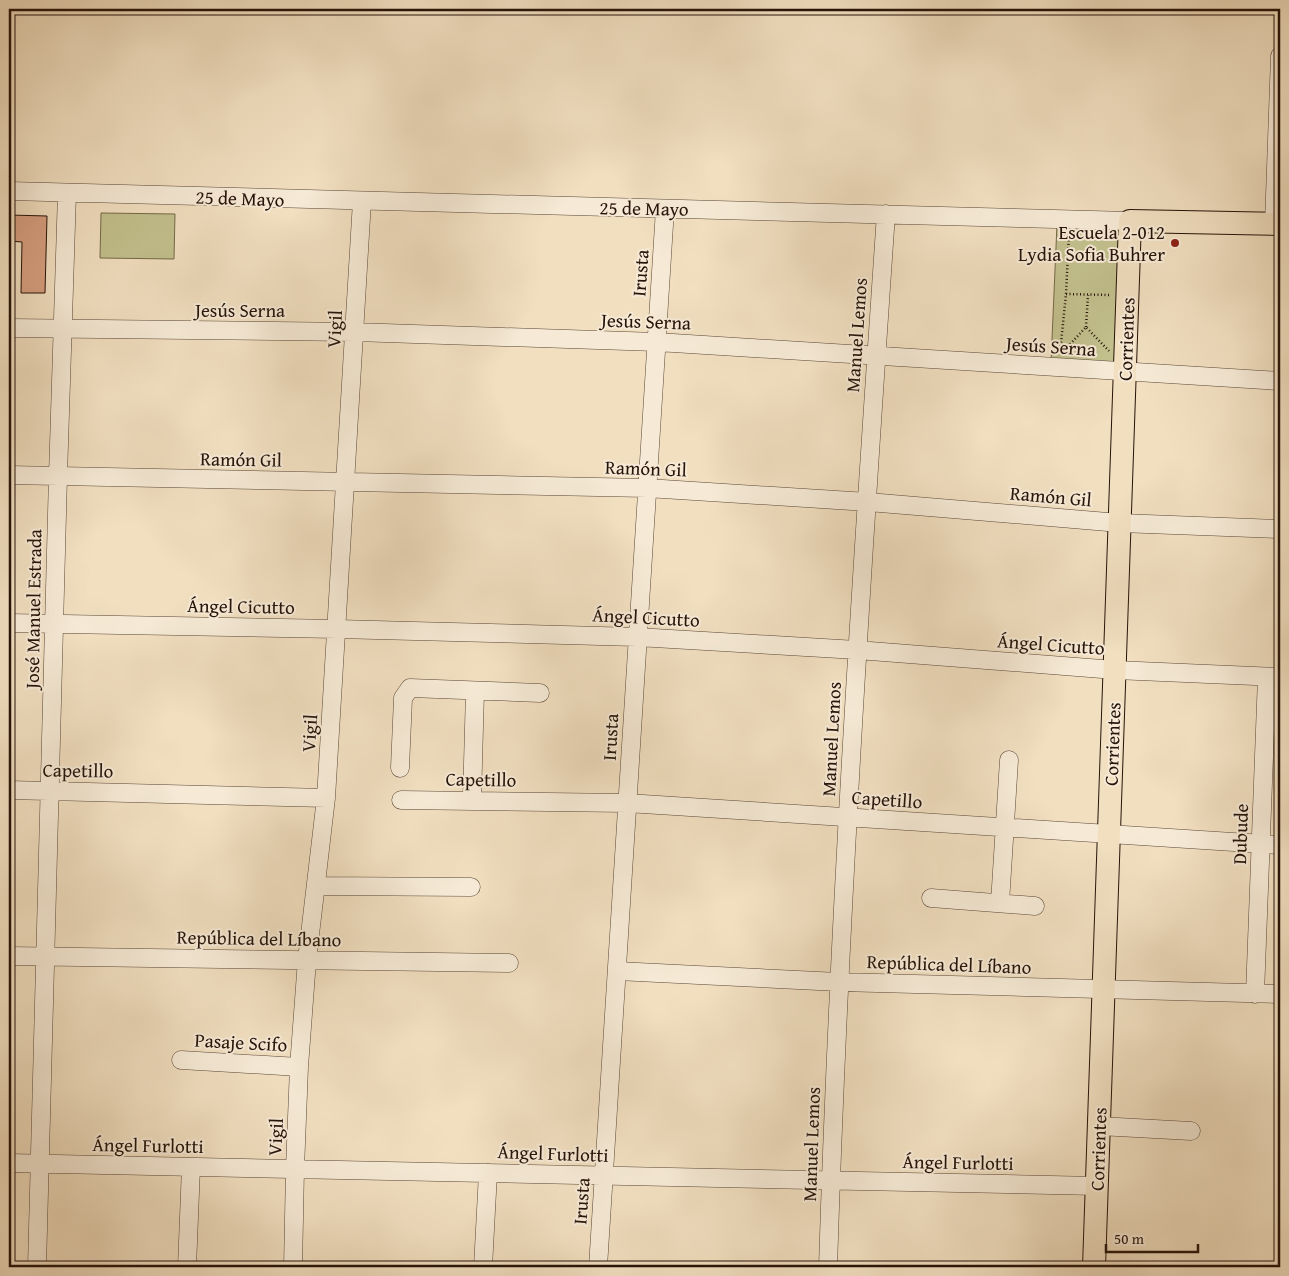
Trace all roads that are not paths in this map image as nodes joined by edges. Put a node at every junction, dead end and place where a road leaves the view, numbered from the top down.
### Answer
1 (1280, 56) edge
2 (9, 192) edge
3 (68, 193) junction
4 (362, 201) junction
5 (665, 209) junction
6 (886, 214) junction
7 (1130, 221) junction
8 (1277, 224) edge
9 (9, 328) edge
10 (63, 330) junction
11 (355, 332) junction
12 (657, 342) junction
13 (876, 355) junction
14 (1125, 366) junction
15 (1280, 381) edge
16 (9, 475) edge
17 (58, 476) junction
18 (346, 482) junction
19 (647, 488) junction
20 (868, 502) junction
21 (1120, 523) junction
22 (1280, 529) edge
23 (9, 623) edge
24 (54, 624) junction
25 (337, 629) junction
26 (637, 637) junction
27 (857, 650) junction
28 (1115, 670) junction
29 (1273, 677) edge
30 (475, 691) junction
31 (540, 693) dead end
32 (1009, 760) dead end
33 (400, 768) dead end
34 (9, 790) edge
35 (50, 791) junction
36 (326, 798) junction
37 (401, 800) dead end
38 (472, 800) junction
39 (627, 803) junction
40 (848, 818) junction
41 (1005, 828) junction
42 (1108, 834) junction
43 (1261, 844) junction
44 (1280, 845) edge
45 (316, 886) junction
46 (471, 887) dead end
47 (931, 898) dead end
48 (1000, 903) junction
49 (1035, 906) dead end
50 (9, 956) edge
51 (46, 957) junction
52 (307, 960) junction
53 (508, 963) dead end
54 (617, 971) junction
55 (839, 982) junction
56 (1102, 990) junction
57 (1255, 994) junction
58 (1280, 994) edge
59 (181, 1060) dead end
60 (299, 1067) junction
61 (1099, 1126) junction
62 (1191, 1131) dead end
63 (9, 1163) edge
64 (39, 1164) junction
65 (191, 1167) junction
66 (295, 1169) junction
67 (488, 1173) junction
68 (604, 1176) junction
69 (831, 1180) junction
70 (1097, 1186) junction
71 (37, 1267) edge
72 (188, 1267) edge
73 (293, 1267) edge
74 (483, 1267) edge
75 (598, 1267) edge
76 (828, 1267) edge
77 (1094, 1267) edge

1 - 8 street
2 - 3 street, 25 de Mayo
3 - 4 street, 25 de Mayo
3 - 10 street, José Manuel Estrada
4 - 5 street, 25 de Mayo
4 - 11 street, Vigil
5 - 6 street, 25 de Mayo
5 - 12 street, Irusta
6 - 7 street, 25 de Mayo
6 - 13 street, Manuel Lemos
7 - 8 main road, 25 de Mayo
7 - 14 main road, Corrientes
9 - 10 street, Jesús Serna
10 - 11 street, Jesús Serna
10 - 17 street, José Manuel Estrada
11 - 12 street, Jesús Serna
11 - 18 street, Vigil
12 - 13 street, Jesús Serna
12 - 19 street, Irusta
13 - 14 street, Jesús Serna
13 - 20 street, Manuel Lemos
14 - 15 street, Jesús Serna
14 - 21 main road, Corrientes
16 - 17 street, Ramón Gil
17 - 18 street, Ramón Gil
17 - 24 street, José Manuel Estrada
18 - 19 street, Ramón Gil
18 - 25 street, Vigil
19 - 20 street, Ramón Gil
19 - 26 street, Irusta
20 - 21 street, Ramón Gil
20 - 27 street, Manuel Lemos
21 - 22 street, Ramón Gil
21 - 28 main road, Corrientes
23 - 24 street, Ángel Cicutto
24 - 25 street, Ángel Cicutto
24 - 35 street, José Manuel Estrada
25 - 26 street, Ángel Cicutto
25 - 36 street, Vigil
26 - 27 street, Ángel Cicutto
26 - 39 street, Irusta
27 - 28 street, Ángel Cicutto
27 - 40 street, Manuel Lemos
28 - 29 street, Ángel Cicutto
28 - 42 main road, Corrientes
29 - 43 street, Dubude
30 - 31 street
30 - 33 street
30 - 38 street
32 - 41 street
34 - 35 street, Capetillo
35 - 36 street, Capetillo
35 - 51 street, José Manuel Estrada
36 - 45 street, Vigil
37 - 38 street, Capetillo
38 - 39 street, Capetillo
39 - 40 street, Capetillo
39 - 54 street, Irusta
40 - 41 street, Capetillo
40 - 55 street, Manuel Lemos
41 - 42 street, Capetillo
41 - 48 street
42 - 43 street, Capetillo
42 - 56 main road, Corrientes
43 - 44 street, Capetillo
43 - 57 street, Dubude
45 - 46 street
45 - 52 street, Vigil
47 - 48 street
48 - 49 street
50 - 51 street, República del Líbano
51 - 52 street, República del Líbano
51 - 64 street, José Manuel Estrada
52 - 53 street, República del Líbano
52 - 60 street, Vigil
54 - 55 street, República del Líbano
54 - 68 street, Irusta
55 - 56 street, República del Líbano
55 - 69 street, Manuel Lemos
56 - 57 street, República del Líbano
56 - 61 main road, Corrientes
57 - 58 street, República del Líbano
59 - 60 street, Pasaje Scifo
60 - 66 street, Vigil
61 - 62 street
61 - 70 main road, Corrientes
63 - 64 street, Ángel Furlotti
64 - 65 street, Ángel Furlotti
64 - 71 street, José Manuel Estrada
65 - 66 street, Ángel Furlotti
65 - 72 street
66 - 67 street, Ángel Furlotti
66 - 73 street, Vigil
67 - 68 street, Ángel Furlotti
67 - 74 street
68 - 69 street, Ángel Furlotti
68 - 75 street, Irusta
69 - 70 street, Ángel Furlotti
69 - 76 street, Manuel Lemos
70 - 77 main road, Corrientes

